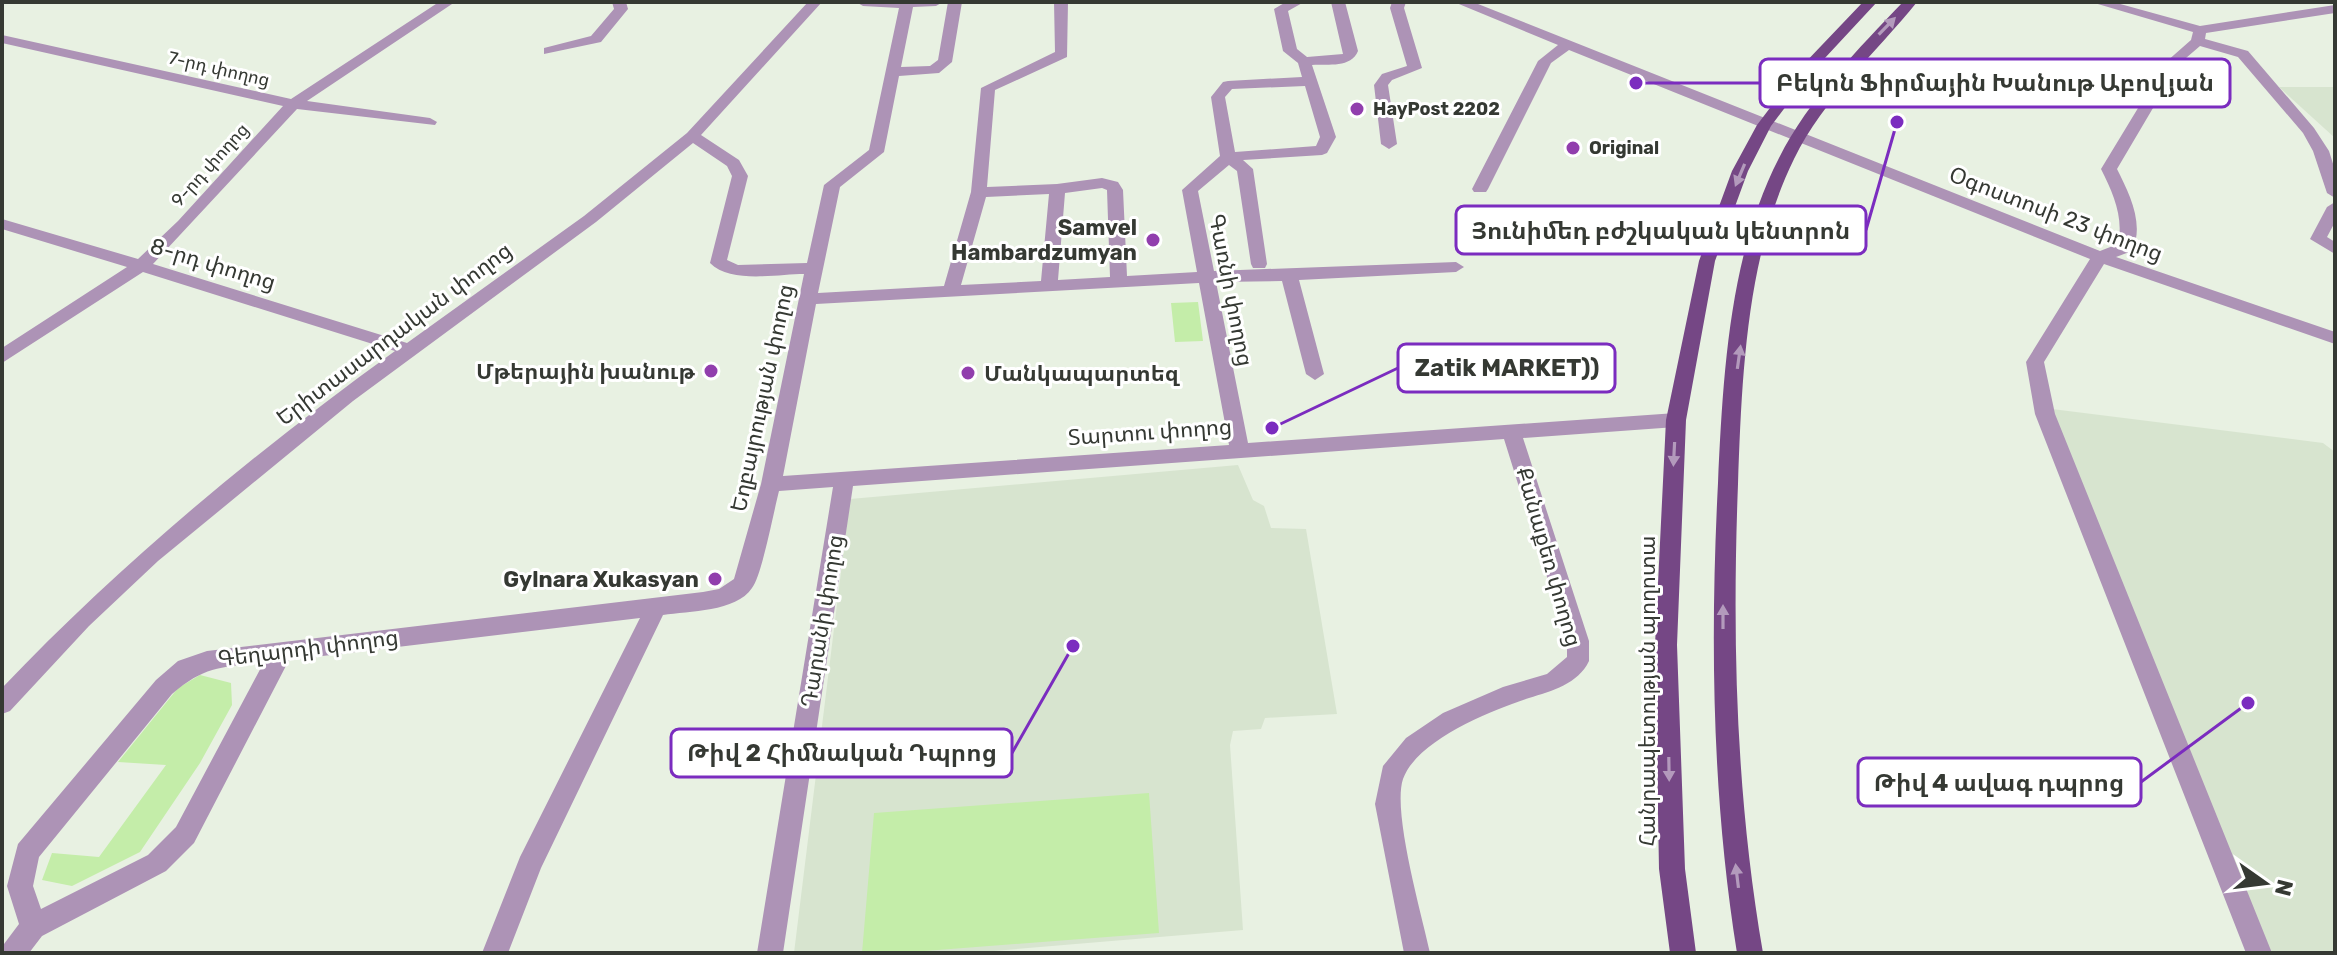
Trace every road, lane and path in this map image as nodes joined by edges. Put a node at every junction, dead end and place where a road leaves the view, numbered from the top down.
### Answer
1 (448, 2) edge
2 (619, 2) edge
3 (815, 2) edge
4 (863, 2) edge
5 (936, 2) edge
6 (955, 2) edge
7 (1061, 2) edge
8 (1297, 2) edge
9 (1338, 2) edge
10 (1399, 2) edge
11 (1461, 2) edge
12 (1870, 2) edge
13 (1910, 2) edge
14 (2098, 2) edge
15 (2325, 2) edge
16 (907, 4) junction
17 (2335, 9) edge
18 (2199, 36) junction
19 (2, 39) edge
20 (1567, 45) junction
21 (549, 51) dead end
22 (1304, 61) junction
23 (893, 72) junction
24 (1310, 81) junction
25 (293, 104) junction
26 (430, 122) dead end
27 (1764, 125) junction
28 (692, 136) junction
29 (1799, 139) junction
30 (1389, 144) dead end
31 (2328, 154) edge
32 (1228, 157) junction
33 (1057, 189) junction
34 (1480, 189) dead end
35 (979, 192) junction
36 (2335, 193) edge
37 (2335, 207) edge
38 (2, 224) edge
39 (2335, 249) edge
40 (2100, 257) junction
41 (1259, 264) dead end
42 (141, 266) junction
43 (1456, 267) dead end
44 (814, 268) junction
45 (1289, 275) junction
46 (1206, 277) junction
47 (1119, 282) junction
48 (1049, 286) junction
49 (951, 290) junction
50 (807, 299) junction
51 (2335, 338) edge
52 (410, 350) junction
53 (2, 357) edge
54 (1315, 374) dead end
55 (1676, 420) junction
56 (1512, 432) junction
57 (1240, 450) junction
58 (844, 479) junction
59 (771, 484) junction
60 (735, 592) joint
61 (656, 607) junction
62 (282, 651) junction
63 (2, 704) edge
64 (33, 927) junction
65 (13, 953) edge
66 (495, 953) edge
67 (770, 953) edge
68 (1417, 953) edge
69 (1683, 953) edge
70 (1750, 953) edge
71 (2259, 953) edge

1 - 25 street, 9-րդ փողոց
2 - 21 street
3 - 28 street, Երիտասարդական փողոց
4 - 16 street
5 - 16 street
6 - 23 street
7 - 35 street
8 - 22 street
9 - 22 street
10 - 30 street
11 - 20 street, Օգոստոսի 23 փողոց
12 - 27 main road, Հանրապետության պողոտա
29 -> 13 main road
14 - 18 street
15 - 17 street
16 - 23 street
17 - 18 street
18 - 31 street
18 - 40 street
19 - 25 street, 7-րդ փողոց
20 - 27 street, Օգոստոսի 23 փողոց
20 - 34 street
22 - 24 street
23 - 44 street
24 - 32 street
24 - 32 street
25 - 26 street, 7-րդ փողոց
25 - 42 street, 9-րդ փողոց
27 - 29 street, Օգոստոսի 23 փողոց
27 -> 55 main road, Հանրապետության պողոտա
28 - 44 street, Եղբայրության փողոց
28 - 52 street, Երիտասարդական փողոց
29 - 40 street, Օգոստոսի 23 փողոց
70 -> 29 main road
31 - 36 street
32 - 41 street
32 - 46 street, Գառնի փողոց
33 - 35 street
33 - 47 street
33 - 48 street
35 - 49 street
37 - 39 street
38 - 42 street, 8-րդ փողոց
40 - 51 street, Օգոստոսի 23 փողոց
40 - 71 street
42 - 52 street, 8-րդ փողոց
42 - 53 street, 9-րդ փողոց
43 - 45 street
44 - 50 street, Եղբայրության փողոց
45 - 46 street
45 - 54 street
46 - 47 street
46 - 57 street, Գառնի փողոց
47 - 48 street
48 - 49 street
49 - 50 street
50 - 59 street, Եղբայրության փողոց
52 - 63 street, Երիտասարդական փողոց
55 - 56 street, Տարտու փողոց
55 -> 69 main road, Հանրապետության պողոտա
56 - 57 street, Տարտու փողոց
56 - 68 street, Քանաքեռ փողոց
57 - 58 street, Տարտու փողոց
58 - 59 street, Տարտու փողոց
58 - 67 street, Դարանի փողոց
59 - 60 street, Եղբայրության փողոց
60 - 61 street, Գեղարդի փողոց
61 - 62 street, Գեղարդի փողոց
61 - 66 street
62 - 64 street
62 - 64 street, Գեղարդի փողոց
64 - 65 street

